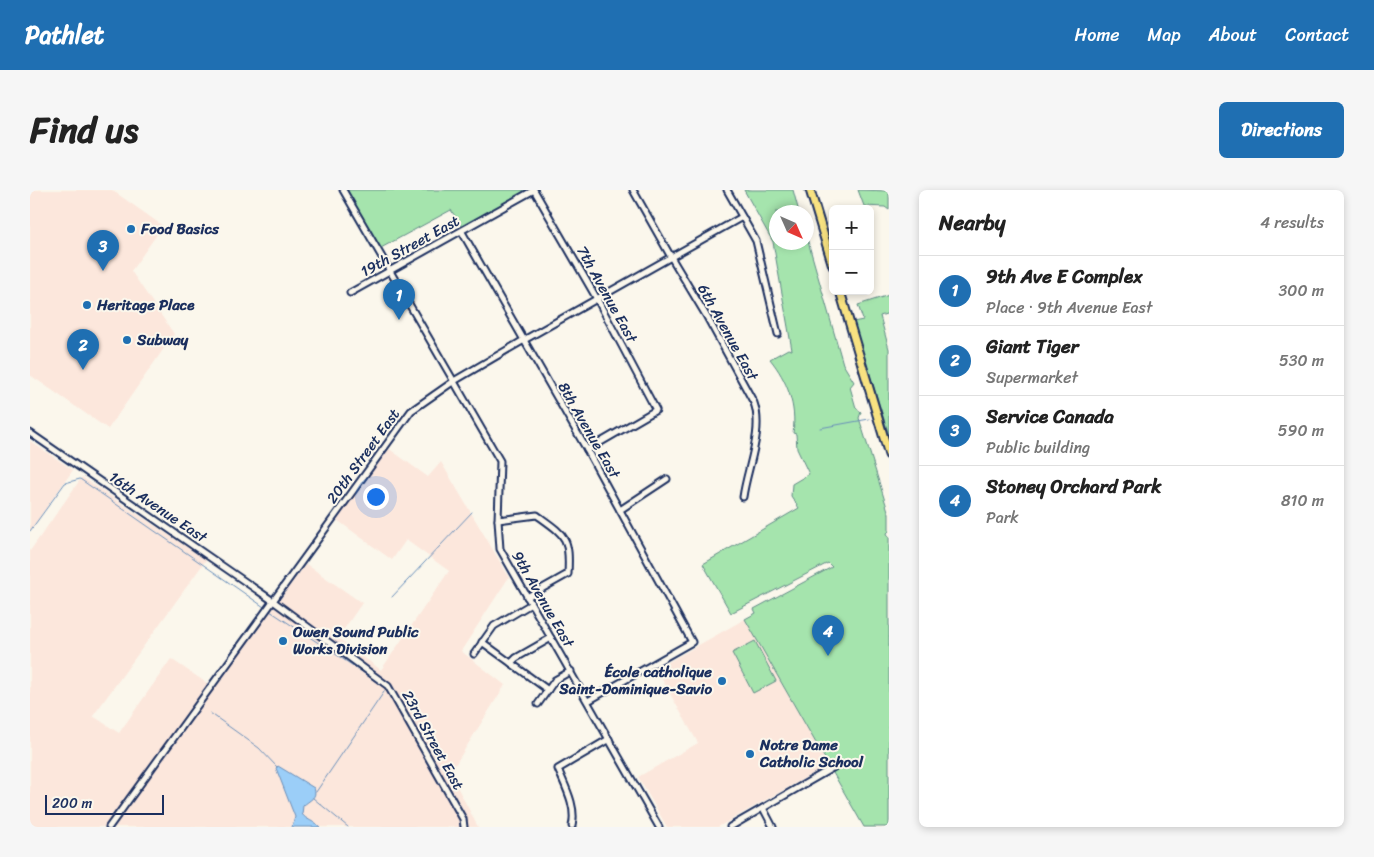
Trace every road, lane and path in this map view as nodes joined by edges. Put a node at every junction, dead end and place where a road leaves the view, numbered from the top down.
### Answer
1 (343, 190) edge
2 (534, 190) edge
3 (633, 190) edge
4 (727, 190) edge
5 (810, 190) edge
6 (742, 217) junction
7 (462, 232) junction
8 (829, 253) edge
9 (671, 258) junction
10 (390, 271) junction
11 (350, 293) dead end
12 (841, 295) edge
13 (597, 300) junction
14 (778, 334) dead end
15 (524, 340) junction
16 (454, 381) junction
17 (30, 433) edge
18 (587, 450) junction
19 (889, 454) edge
20 (667, 479) dead end
21 (743, 497) dead end
22 (620, 510) junction
23 (498, 520) junction
24 (527, 597) junction
25 (273, 601) junction
26 (531, 604) junction
27 (551, 638) junction
28 (482, 642) junction
29 (474, 654) dead end
30 (511, 663) junction
31 (571, 671) junction
32 (548, 690) junction
33 (588, 700) junction
34 (538, 704) dead end
35 (609, 739) junction
36 (834, 767) dead end
37 (763, 808) junction
38 (572, 826) edge
39 (109, 827) edge
40 (464, 827) edge
41 (659, 827) edge
42 (730, 827) edge
43 (773, 827) edge

1 - 10 street, 9th Avenue East
2 - 7 street, 19th Street East
2 - 13 street, 7th Avenue East
3 - 9 street, 6th Avenue East
4 - 6 street
5 - 8 main road
6 - 9 street, 20th Street East
6 - 14 street
7 - 10 street, 19th Street East
7 - 15 street, 8th Avenue East
9 - 13 street, 20th Street East
9 - 21 street, 6th Avenue East
10 - 11 street, 19th Street East
10 - 16 street, 9th Avenue East
12 - 19 main road
13 - 15 street, 20th Street East
13 - 18 street, 7th Avenue East
15 - 16 street, 20th Street East
15 - 18 street, 8th Avenue East
16 - 23 street, 9th Avenue East
16 - 25 street, 20th Street East
17 - 25 street, 16th Avenue East
18 - 22 street, 8th Avenue East
20 - 22 street
22 - 33 street, 8th Avenue East
23 - 24 street, 9th Avenue East
23 - 24 street
24 - 26 street, 9th Avenue East
25 - 39 street, 20th Street East
25 - 40 street, 23rd Street East
26 - 27 street, 9th Avenue East
26 - 28 street
27 - 30 street
27 - 31 street, 9th Avenue East
28 - 29 street
28 - 30 street
30 - 32 street
31 - 32 street
31 - 33 street, 9th Avenue East
32 - 34 street
33 - 35 street, 9th Avenue East
35 - 38 street
35 - 41 street, 9th Avenue East
36 - 37 street
37 - 42 street
37 - 43 street

